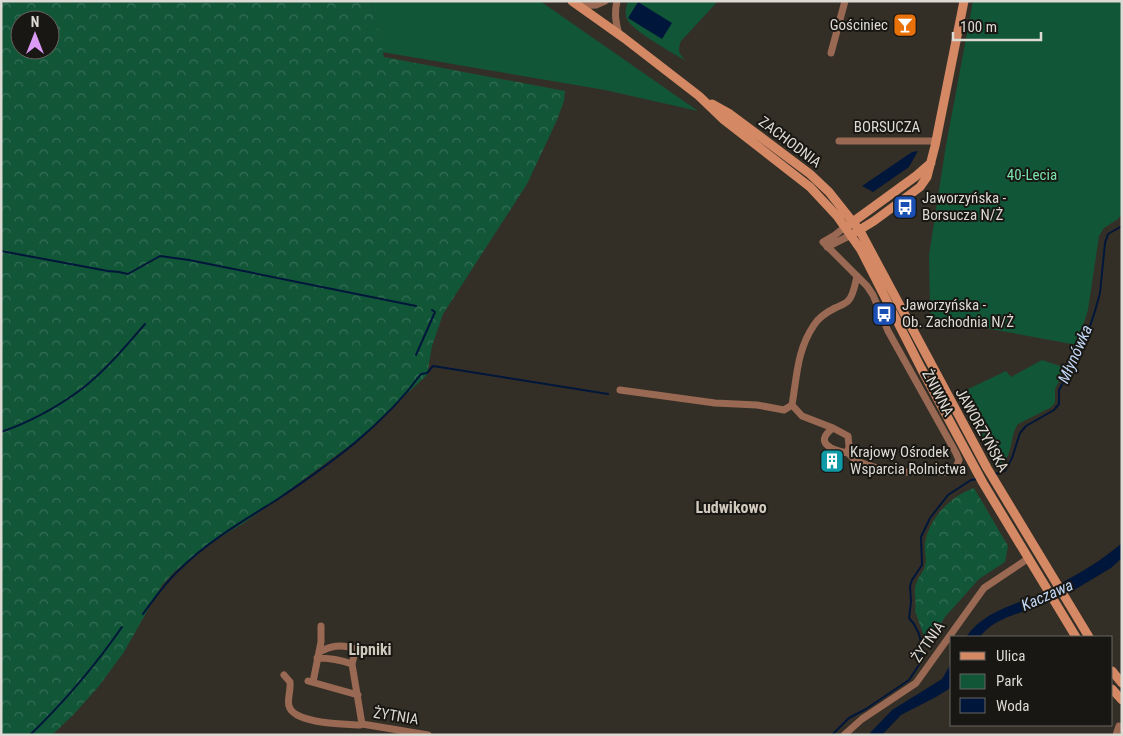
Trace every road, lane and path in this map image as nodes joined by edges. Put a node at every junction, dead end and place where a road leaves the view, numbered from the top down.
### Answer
1 (606, 1) edge
2 (617, 1) edge
3 (845, 1) edge
4 (964, 1) edge
5 (575, 3) edge
6 (620, 35) junction
7 (831, 54) dead end
8 (839, 141) dead end
9 (936, 141) junction
10 (931, 163) junction
11 (849, 224) junction
12 (856, 233) junction
13 (825, 244) junction
14 (857, 276) junction
15 (620, 390) dead end
16 (792, 405) junction
17 (833, 428) junction
18 (848, 453) junction
19 (1029, 558) junction
20 (321, 626) dead end
21 (1075, 636) edge
22 (1088, 636) edge
23 (318, 655) junction
24 (352, 664) junction
25 (1113, 672) edge
26 (284, 675) dead end
27 (1122, 683) edge
28 (1113, 690) edge
29 (358, 695) junction
30 (1122, 700) edge
31 (362, 723) junction
32 (1119, 726) dead end
33 (428, 735) edge
34 (844, 735) edge
35 (1116, 735) edge

1 - 5 street
2 - 6 street
3 - 7 street
4 - 9 main road
5 - 6 main road, ZACHODNIA
6 - 11 main road, ZACHODNIA
8 - 9 street, BORSUCZA
9 - 10 main road
10 - 11 main road
10 - 12 main road
11 - 12 main road, JAWORZYŃSKA
11 - 13 street
12 - 13 street
12 - 19 main road, JAWORZYŃSKA
12 - 22 main road, JAWORZYŃSKA
13 - 14 street, ŻNIWNA
14 - 16 street
14 - 18 street, ŻNIWNA
15 - 16 street
16 - 17 street
17 - 18 street
17 - 18 street, ŻNIWNA
19 - 21 main road, JAWORZYŃSKA
19 - 34 street, ŻYTNIA
20 - 23 street
23 - 24 street
23 - 24 street
23 - 29 street
24 - 29 street
25 - 27 main road
26 - 31 street, ŻYTNIA
28 - 30 main road
29 - 31 street
31 - 33 street, ŻYTNIA
32 - 35 street

